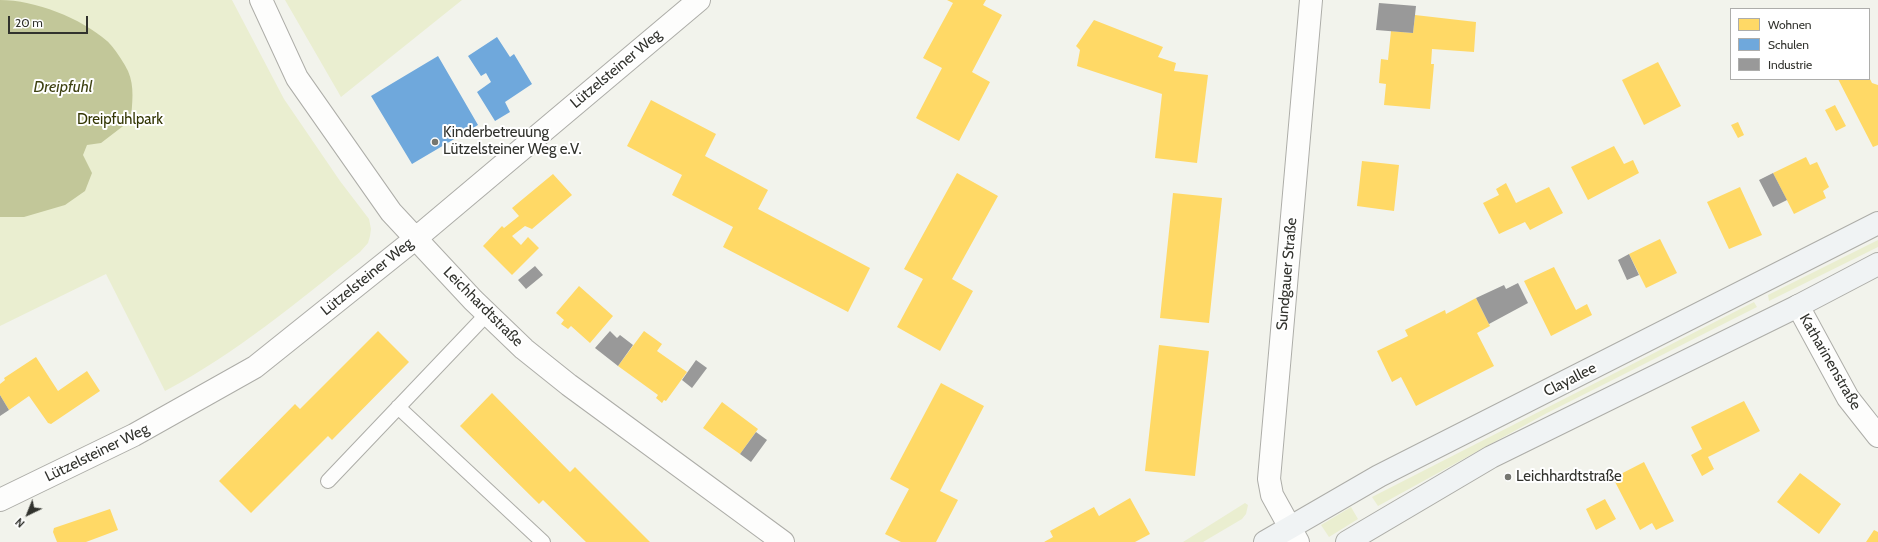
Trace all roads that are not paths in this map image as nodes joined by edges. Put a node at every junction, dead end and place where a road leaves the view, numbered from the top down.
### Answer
1 (261, 0) edge
2 (699, 0) edge
3 (1311, 0) edge
4 (1878, 223) edge
5 (415, 239) junction
6 (1878, 264) edge
7 (1798, 306) junction
8 (487, 314) junction
9 (398, 407) junction
10 (1878, 436) edge
11 (328, 481) dead end
12 (0, 500) edge
13 (1294, 535) edge
14 (543, 542) edge
15 (784, 542) edge
16 (1265, 542) edge
17 (1348, 542) edge

1 - 5 street, Leichhardtstraße
2 - 5 street, Lützelsteiner Weg
3 - 13 street, Sundgauer Straße
4 - 13 main road, Clayallee
5 - 8 street, Leichhardtstraße
5 - 12 street, Lützelsteiner Weg
6 - 7 main road
7 - 10 street, Katharinenstraße
7 - 17 main road
8 - 9 lane
8 - 15 street, Leichhardtstraße
9 - 11 lane
9 - 14 lane
13 - 16 main road, Clayallee

